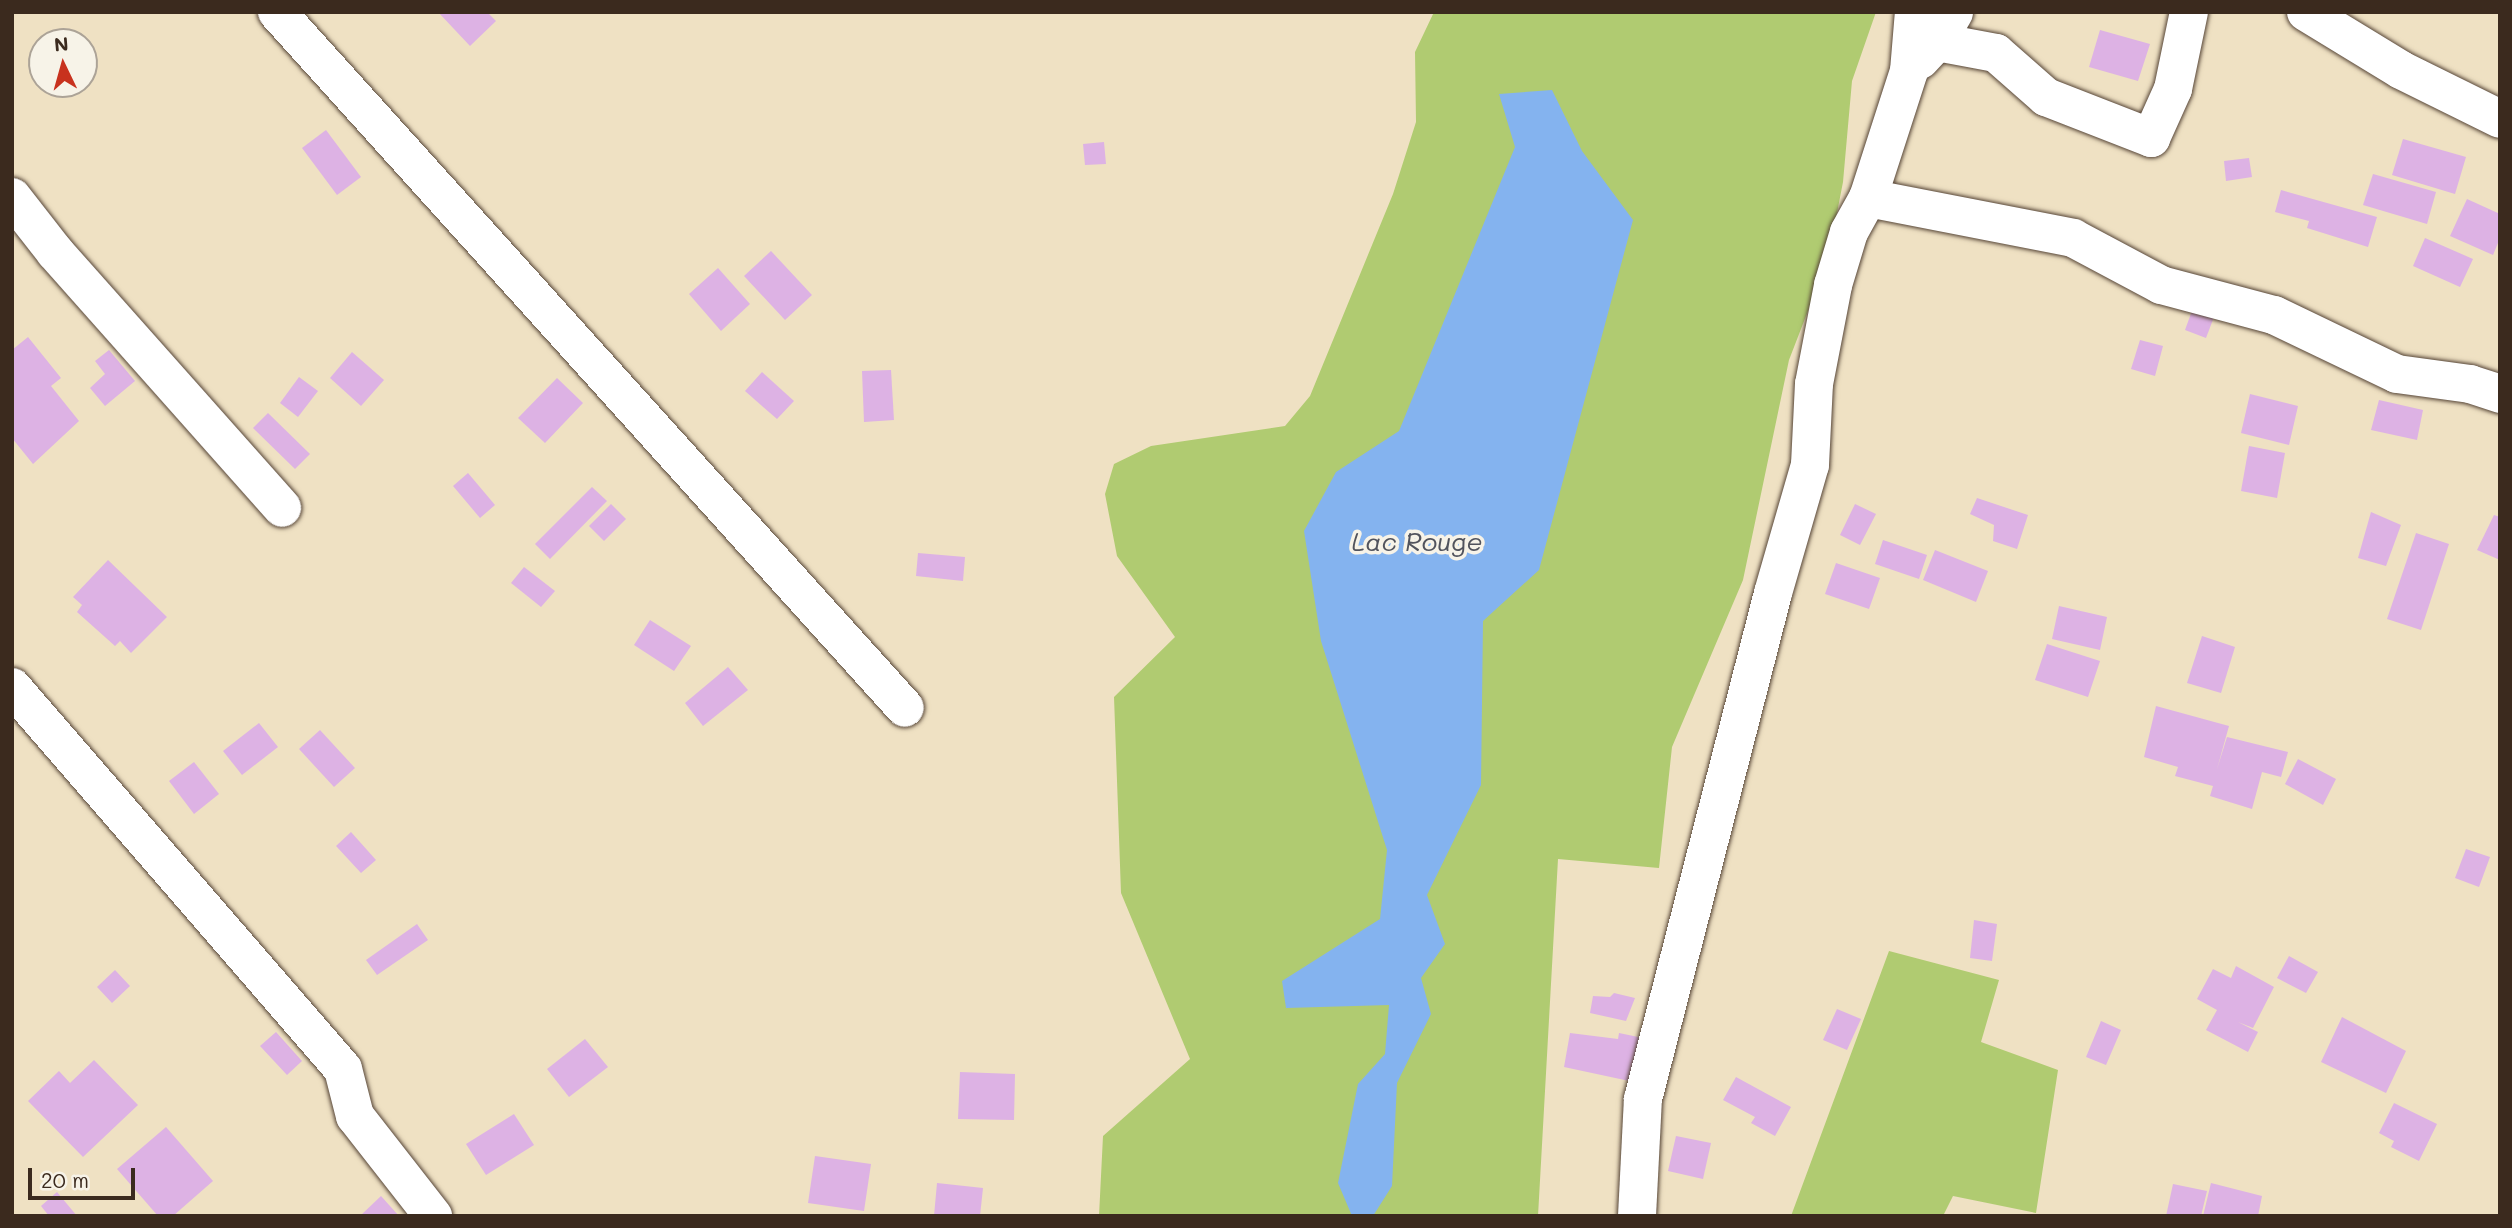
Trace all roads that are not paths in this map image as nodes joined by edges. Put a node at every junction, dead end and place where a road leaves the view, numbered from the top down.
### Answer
1 (277, 12) edge
2 (1914, 12) edge
3 (2189, 12) edge
4 (2306, 12) edge
5 (1945, 27) edge
6 (1909, 71) junction
7 (2500, 119) edge
8 (12, 197) edge
9 (1868, 198) junction
10 (2500, 394) edge
11 (282, 508) dead end
12 (12, 687) edge
13 (905, 708) dead end
14 (433, 1216) edge
15 (1637, 1216) edge

1 - 13 street
2 - 6 street
3 - 5 street
4 - 7 street
5 - 6 street
6 - 9 street
8 - 11 street
9 - 10 street
9 - 15 street
12 - 14 street

